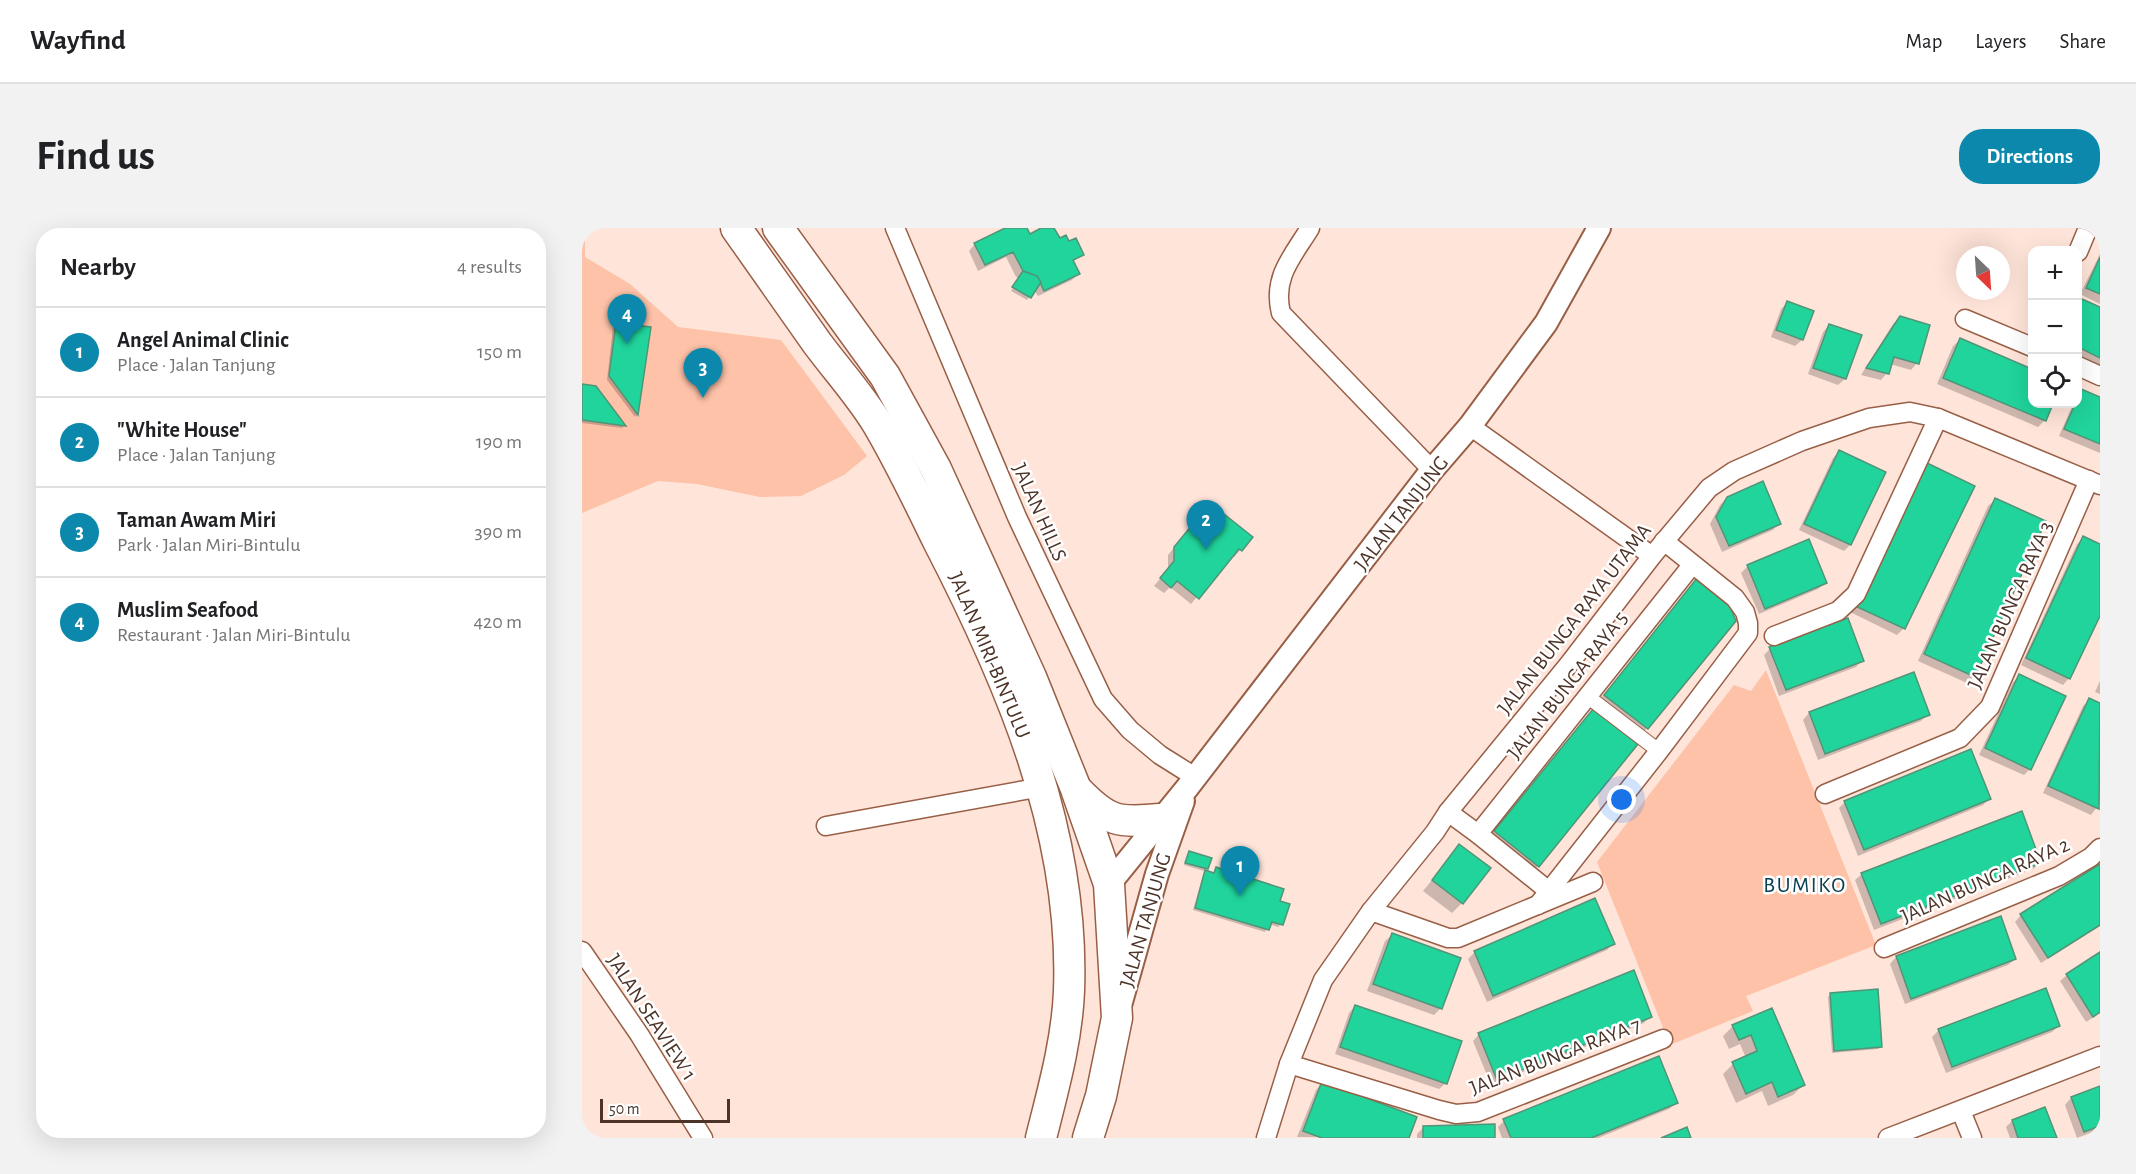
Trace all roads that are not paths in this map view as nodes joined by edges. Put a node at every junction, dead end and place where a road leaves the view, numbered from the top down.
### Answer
1 (736, 228) edge
2 (778, 228) edge
3 (895, 228) edge
4 (1310, 228) edge
5 (1599, 228) edge
6 (2088, 228) edge
7 (2080, 246) edge
8 (1965, 319) dead end
9 (2028, 345) edge
10 (2082, 368) edge
11 (2100, 376) edge
12 (1938, 418) junction
13 (1470, 426) junction
14 (1432, 470) junction
15 (2095, 483) edge
16 (1664, 541) junction
17 (1652, 556) junction
18 (1692, 565) junction
19 (1774, 636) dead end
20 (1587, 696) junction
21 (1659, 751) junction
22 (1191, 782) junction
23 (1042, 787) junction
24 (1076, 789) junction
25 (1826, 794) dead end
26 (1448, 812) junction
27 (1160, 819) junction
28 (826, 826) dead end
29 (1478, 834) junction
30 (2100, 848) edge
31 (1593, 882) dead end
32 (1109, 884) junction
33 (1544, 899) junction
34 (1371, 911) junction
35 (1884, 948) dead end
36 (582, 951) edge
37 (1069, 990) junction
38 (1117, 1017) junction
39 (1663, 1039) dead end
40 (2100, 1056) edge
41 (1289, 1064) junction
42 (1961, 1111) junction
43 (703, 1138) edge
44 (1041, 1138) edge
45 (1088, 1138) edge
46 (1266, 1138) edge
47 (1888, 1138) edge
48 (1972, 1138) edge

1 - 23 highway, JALAN MIRI-BINTULU
2 - 24 highway, JALAN MIRI-BINTULU
3 - 22 street, JALAN HILLS
4 - 14 street
5 - 13 street, JALAN TANJUNG
6 - 7 street
8 - 9 street
10 - 11 street
12 - 15 street, JALAN BUNGA RAYA UTAMA
12 - 16 street, JALAN BUNGA RAYA UTAMA
12 - 19 street
13 - 14 street, JALAN TANJUNG
13 - 17 street
14 - 22 street, JALAN TANJUNG
15 - 25 street, JALAN BUNGA RAYA 3
16 - 17 street, JALAN BUNGA RAYA UTAMA
16 - 18 street
17 - 26 street, JALAN BUNGA RAYA UTAMA
18 - 20 street, JALAN BUNGA RAYA 5
18 - 21 street
20 - 21 street
20 - 29 street, JALAN BUNGA RAYA 5
21 - 33 street
22 - 27 street, JALAN TANJUNG
22 - 38 street, JALAN TANJUNG
23 - 28 street
23 - 37 highway, JALAN MIRI-BINTULU
24 - 27 highway
24 - 32 highway, JALAN MIRI-BINTULU
26 - 29 street
26 - 34 street, JALAN BUNGA RAYA UTAMA
27 - 32 street, JALAN TANJUNG
29 - 33 street
30 - 35 street, JALAN BUNGA RAYA 2
31 - 33 street
32 - 37 highway
32 - 38 highway, JALAN MIRI-BINTULU
33 - 34 street
34 - 41 street, JALAN BUNGA RAYA UTAMA
36 - 43 street, JALAN SEAVIEW 1
37 - 44 highway, JALAN MIRI-BINTULU
38 - 45 highway, JALAN MIRI-BINTULU
39 - 41 street, JALAN BUNGA RAYA 7
40 - 42 street
41 - 46 street, JALAN BUNGA RAYA UTAMA
42 - 47 street
42 - 48 street

